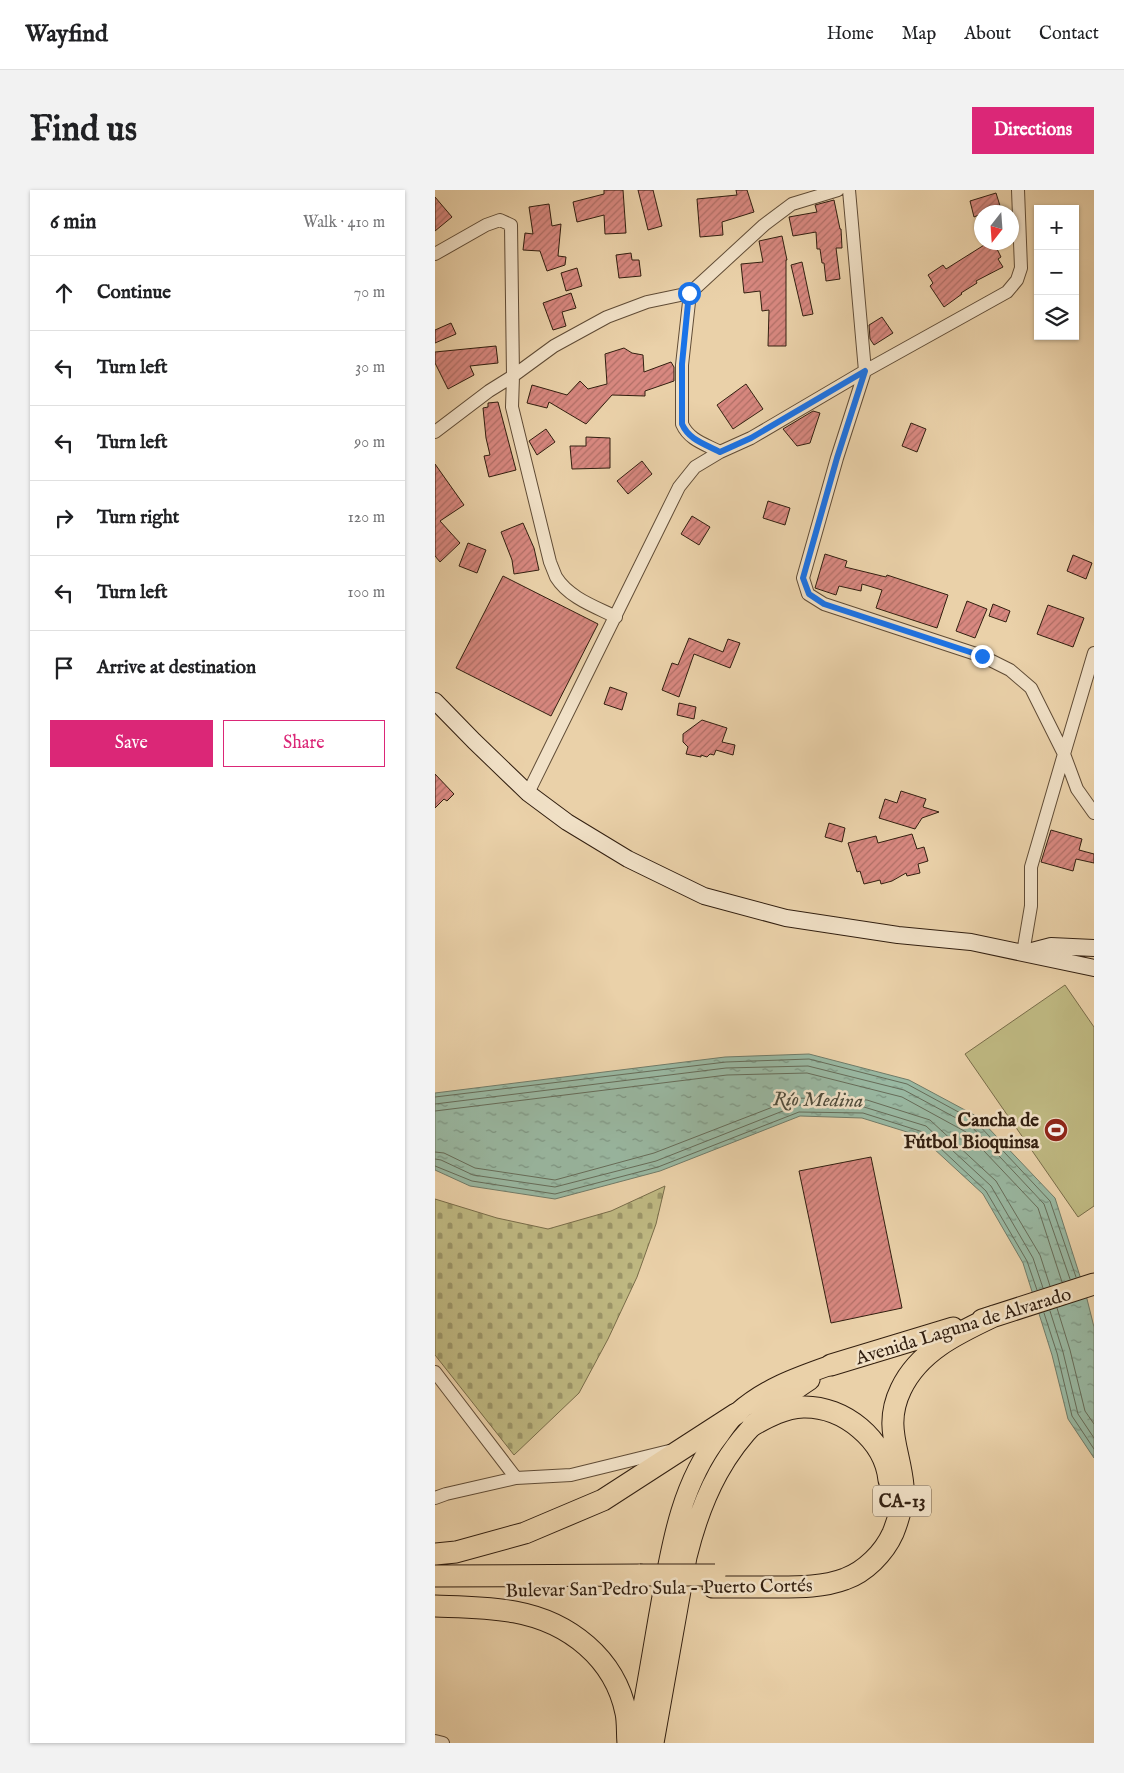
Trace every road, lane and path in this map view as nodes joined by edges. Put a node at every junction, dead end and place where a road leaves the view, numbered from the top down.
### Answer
1 (838, 190) edge
2 (849, 190) edge
3 (1018, 190) edge
4 (435, 254) edge
5 (689, 293) junction
6 (865, 371) junction
7 (513, 376) junction
8 (435, 432) edge
9 (720, 452) junction
10 (616, 617) junction
11 (1094, 653) edge
12 (435, 701) edge
13 (1064, 754) junction
14 (528, 793) junction
15 (1094, 813) edge
16 (1094, 948) edge
17 (1023, 953) junction
18 (1094, 968) edge
19 (1094, 1284) edge
20 (1004, 1313) junction
21 (831, 1366) joint
22 (435, 1372) edge
23 (744, 1419) junction
24 (686, 1446) junction
25 (516, 1478) junction
26 (435, 1498) edge
27 (435, 1554) edge
28 (435, 1576) edge
29 (639, 1581) junction
30 (714, 1581) junction
31 (435, 1590) edge
32 (435, 1606) edge
33 (435, 1741) edge
34 (443, 1743) edge
35 (627, 1743) edge
36 (636, 1743) edge
37 (654, 1743) edge

1 - 5 street
2 - 6 street
3 - 6 street
4 - 7 street
5 - 7 street
5 - 9 street
6 - 9 street
6 - 13 street
7 - 8 street
7 - 10 street
9 - 10 street
10 - 14 street
11 - 13 street
12 - 14 main road
13 - 15 street
13 - 17 street
14 - 17 main road
16 - 17 main road
17 - 18 main road
19 - 20 highway, Avenida Laguna de Alvarado / CA-13
20 - 21 highway, Avenida Laguna de Alvarado / CA-13
20 - 30 highway, Bulevar San Pedro Sula - Puerto Cortés / CA-13
21 - 23 main road, Avenida Laguna de Alvarado
22 - 25 street
23 - 24 highway
23 - 30 highway
23 - 36 main road, Avenida Laguna de Alvarado
23 - 37 main road, Avenida Laguna de Alvarado
24 - 25 street
24 - 27 highway
25 - 26 street
28 - 29 highway, Bulevar San Pedro Sula - Puerto Cortés / CA-13
29 - 30 highway, Bulevar San Pedro Sula - Puerto Cortés / CA-13
29 - 31 highway, Bulevar San Pedro Sula - Puerto Cortés / CA-13
32 - 35 highway
33 - 34 street

